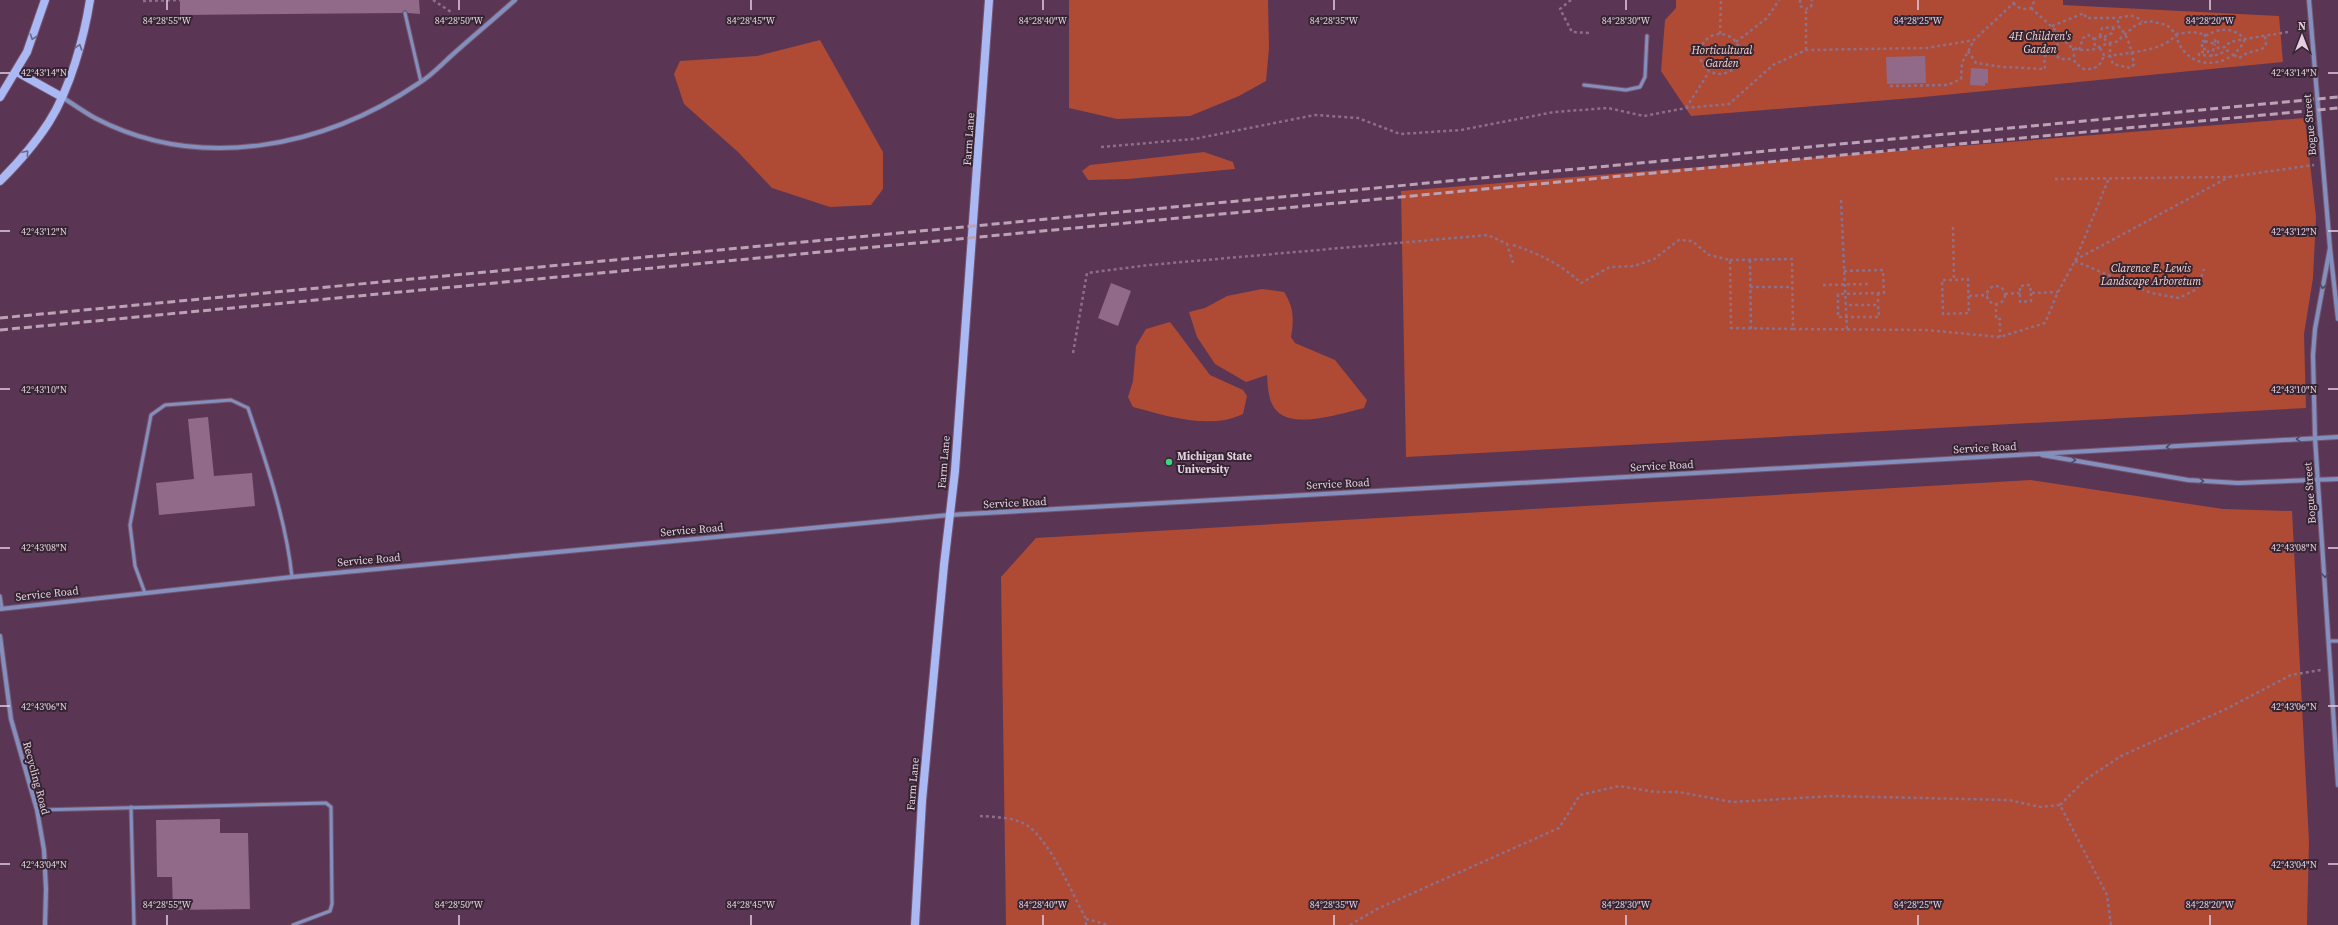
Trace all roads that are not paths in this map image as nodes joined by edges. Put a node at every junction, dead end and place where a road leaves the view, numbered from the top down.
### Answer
1 (45, 0) edge
2 (90, 0) edge
3 (515, 0) edge
4 (989, 0) edge
5 (2309, 0) edge
6 (405, 13) dead end
7 (1647, 36) dead end
8 (17, 72) junction
9 (421, 82) junction
10 (1584, 85) dead end
11 (62, 97) junction
12 (0, 98) edge
13 (0, 181) edge
14 (2330, 248) junction
15 (2338, 319) edge
16 (2338, 437) edge
17 (2315, 438) junction
18 (2034, 454) junction
19 (2318, 479) junction
20 (2338, 479) edge
21 (949, 515) junction
22 (292, 577) junction
23 (145, 593) junction
24 (0, 596) edge
25 (1, 608) edge
26 (0, 636) edge
27 (2330, 641) junction
28 (2338, 641) edge
29 (2338, 785) edge
30 (131, 807) junction
31 (37, 810) junction
32 (45, 925) edge
33 (134, 925) edge
34 (294, 925) edge
35 (914, 925) edge

1 -> 8 street
11 -> 2 street
3 - 9 street
4 - 21 street, Farm Lane
5 - 14 street, Bogue Street
6 - 9 lane
7 - 10 lane
8 - 11 street
8 - 12 street
9 - 11 street
13 -> 11 street
14 - 15 street, Bogue Street
14 -> 17 street, Bogue Street
16 - 17 street, Service Road
17 -> 18 street, Service Road
17 - 19 street, Bogue Street
18 -> 19 street, Service Road
18 - 21 street, Service Road
19 - 20 street, Service Road
19 -> 27 street, Bogue Street
21 - 22 street, Service Road
21 - 35 street, Farm Lane
22 - 23 street, Service Road
22 - 23 lane
23 - 25 street, Service Road
24 - 25 lane
26 - 31 street, Recycling Road
27 - 28 lane
27 - 29 street, Bogue Street
30 - 31 lane
30 - 33 lane
30 - 34 lane
31 - 32 street, Recycling Road

